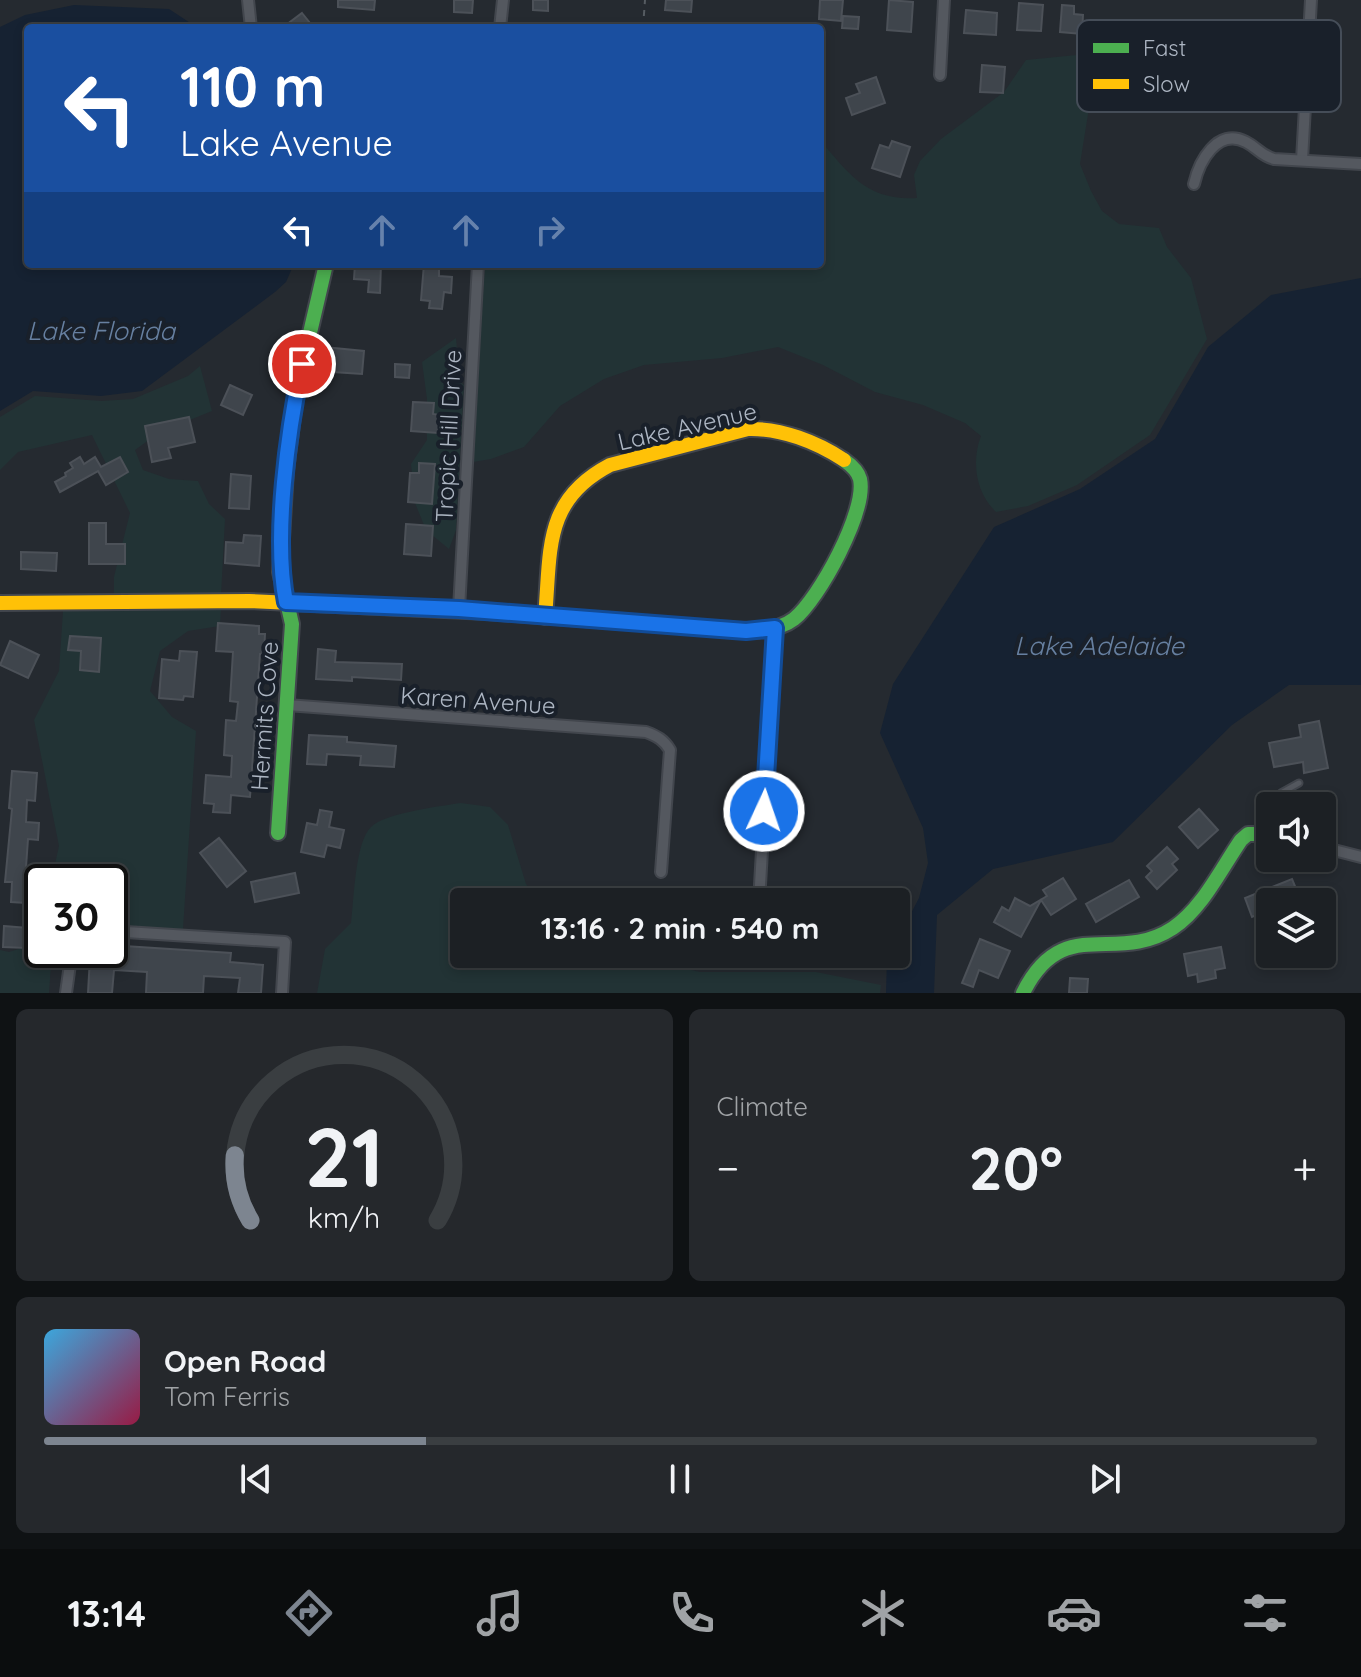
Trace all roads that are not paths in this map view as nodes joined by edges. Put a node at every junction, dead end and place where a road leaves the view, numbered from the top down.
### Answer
1 (248, 0) edge
2 (503, 0) edge
3 (944, 0) edge
4 (1311, 0) edge
5 (1310, 20) edge
6 (251, 24) edge
7 (500, 24) edge
8 (940, 75) dead end
9 (1305, 112) edge
10 (1302, 160) junction
11 (1361, 164) edge
12 (1194, 184) dead end
13 (325, 268) edge
14 (478, 268) edge
15 (286, 602) junction
16 (0, 603) edge
17 (459, 609) junction
18 (545, 617) junction
19 (775, 628) junction
20 (287, 705) junction
21 (1299, 783) dead end
22 (1283, 792) edge
23 (278, 833) dead end
24 (1256, 834) edge
25 (1336, 851) edge
26 (1361, 857) edge
27 (661, 872) dead end
28 (760, 888) edge
29 (128, 932) edge
30 (69, 968) edge
31 (66, 993) edge
32 (282, 993) edge
33 (1023, 993) edge

1 - 6 street
2 - 7 street
3 - 8 street
4 - 5 street
9 - 10 street
10 - 11 street
10 - 12 street
13 - 15 street, Hermits Cove
14 - 17 street, Tropic Hill Drive
15 - 16 street
15 - 17 street
15 - 20 street, Hermits Cove
17 - 18 street
18 - 19 street
18 - 19 street, Lake Avenue
19 - 28 street
20 - 23 street, Hermits Cove
20 - 27 street, Karen Avenue
21 - 22 lane
24 - 33 street
25 - 26 street
29 - 32 street
30 - 31 street

